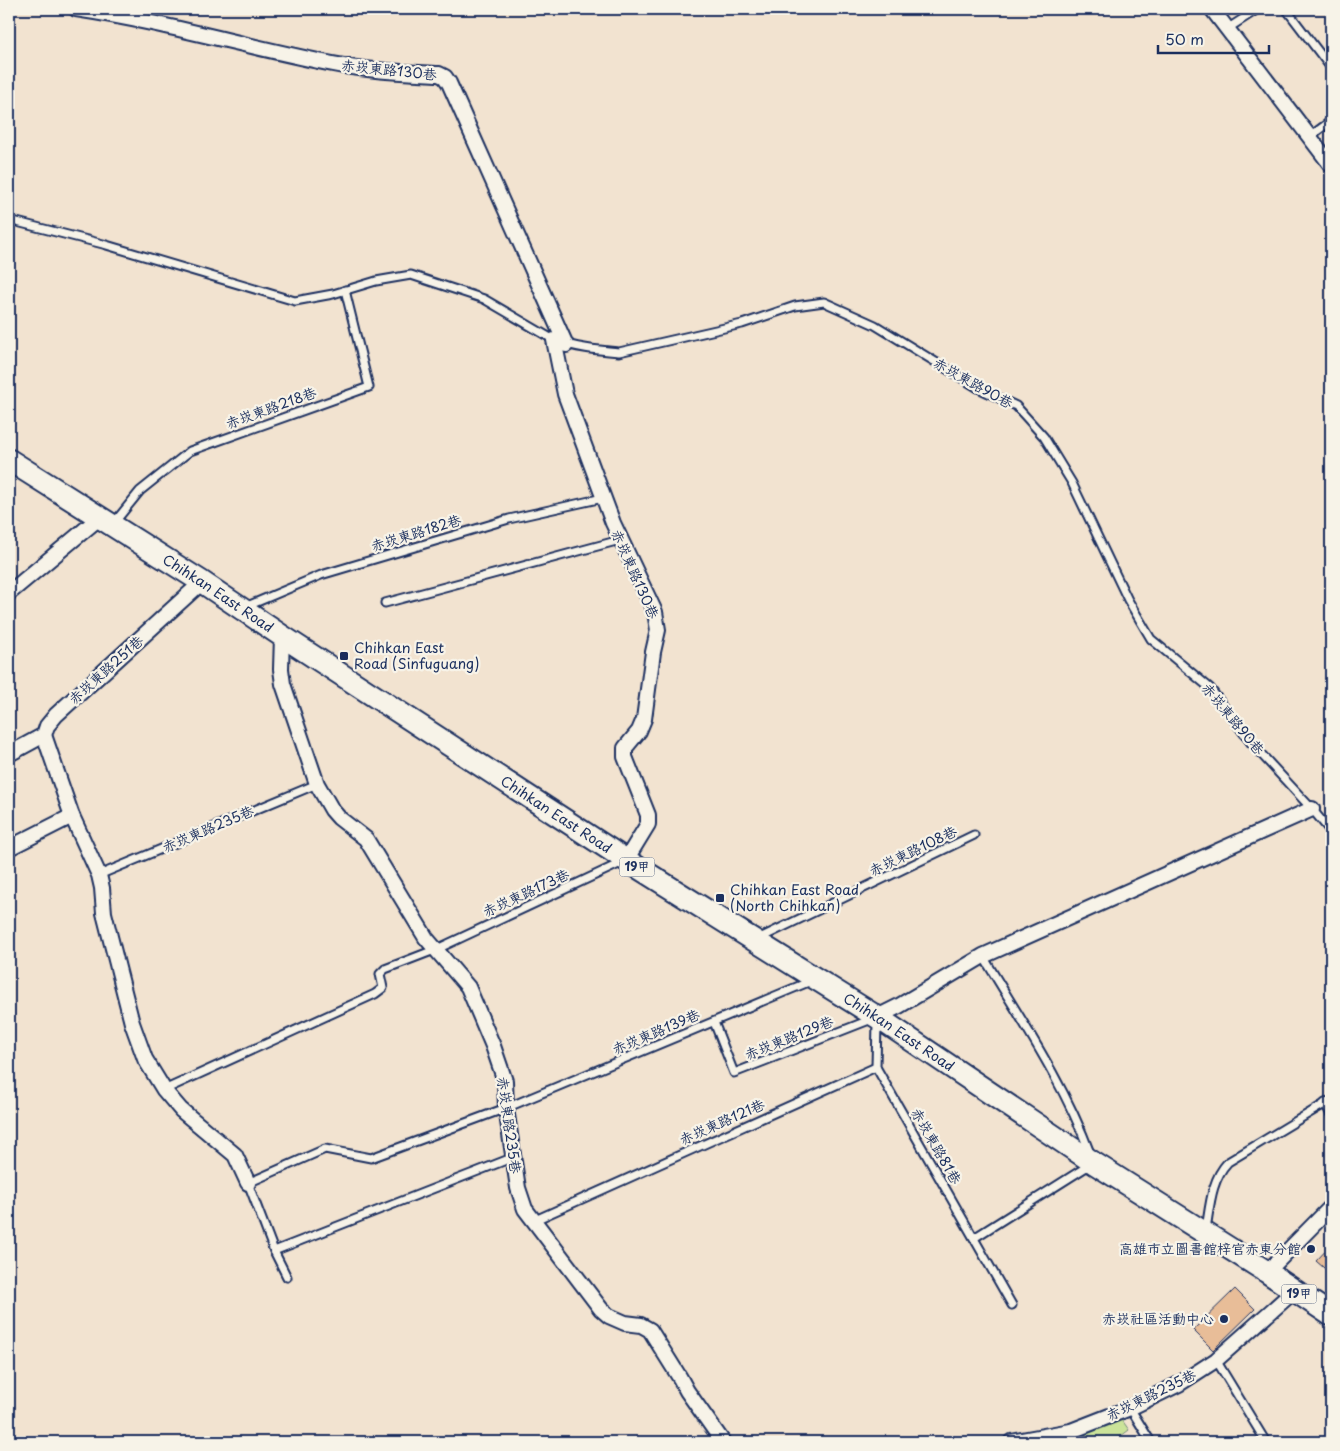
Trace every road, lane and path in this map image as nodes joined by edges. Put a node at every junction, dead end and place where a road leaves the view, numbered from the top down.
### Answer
1 (76, 9) edge
2 (1212, 9) edge
3 (1258, 9) edge
4 (1286, 9) edge
5 (1227, 29) junction
6 (1331, 68) edge
7 (1331, 121) edge
8 (1309, 137) junction
9 (1331, 165) edge
10 (9, 220) edge
11 (345, 290) junction
12 (560, 342) junction
13 (9, 460) edge
14 (603, 498) junction
15 (106, 522) junction
16 (620, 540) junction
17 (202, 582) junction
18 (9, 593) edge
19 (385, 602) dead end
20 (242, 609) junction
21 (282, 636) junction
22 (44, 735) junction
23 (9, 754) edge
24 (318, 784) junction
25 (1312, 809) junction
26 (72, 816) junction
27 (1331, 832) edge
28 (974, 835) dead end
29 (9, 848) edge
30 (626, 860) junction
31 (99, 875) junction
32 (755, 941) junction
33 (437, 949) junction
34 (983, 956) junction
35 (816, 979) junction
36 (877, 1017) junction
37 (714, 1022) junction
38 (876, 1067) junction
39 (164, 1090) junction
40 (1328, 1102) edge
41 (506, 1108) junction
42 (1331, 1115) edge
43 (514, 1156) junction
44 (1094, 1162) junction
45 (248, 1183) junction
46 (1331, 1207) edge
47 (532, 1221) junction
48 (1205, 1234) junction
49 (974, 1238) junction
50 (274, 1252) junction
51 (1267, 1272) junction
52 (287, 1277) dead end
53 (1294, 1290) junction
54 (1012, 1305) dead end
55 (1331, 1315) edge
56 (1216, 1360) junction
57 (1130, 1408) junction
58 (723, 1442) edge
59 (1011, 1442) edge
60 (1150, 1442) edge
61 (1266, 1442) edge

1 - 12 street, 赤崁東路130巷
2 - 5 street
3 - 5 lane
4 - 6 lane
5 - 8 street
7 - 8 lane
8 - 9 street
10 - 11 lane
11 - 12 lane
11 - 15 lane, 赤崁東路218巷
12 - 14 street, 赤崁東路130巷
12 - 25 lane, 赤崁東路90巷
13 - 15 main road, Chihkan East Road / 19甲
14 - 16 street, 赤崁東路130巷
14 - 20 lane, 赤崁東路182巷
15 - 17 main road, Chihkan East Road / 19甲
15 - 18 street
16 - 19 lane
16 - 30 street, 赤崁東路130巷
17 - 20 main road, Chihkan East Road / 19甲
17 - 22 street, 赤崁東路251巷
20 - 21 main road, Chihkan East Road / 19甲
21 - 24 street, 赤崁東路235巷
21 - 30 main road, Chihkan East Road / 19甲
22 - 23 street, 赤崁東路251巷
22 - 26 street
24 - 31 lane, 赤崁東路235巷
24 - 33 street, 赤崁東路235巷
25 - 27 lane, 赤崁東路90巷
25 - 34 street
26 - 29 street
26 - 31 street
28 - 32 lane, 赤崁東路108巷
30 - 32 main road, Chihkan East Road / 19甲
30 - 33 lane, 赤崁東路173巷
31 - 39 street
32 - 35 main road, Chihkan East Road / 19甲
33 - 39 lane, 赤崁東路173巷
33 - 41 street, 赤崁東路235巷
34 - 36 street
34 - 44 lane
35 - 36 main road, Chihkan East Road / 19甲
35 - 37 lane, 赤崁東路139巷
36 - 37 lane, 赤崁東路129巷
36 - 38 lane
36 - 44 main road, Chihkan East Road / 19甲
37 - 41 lane, 赤崁東路139巷
38 - 47 lane, 赤崁東路121巷
38 - 49 lane, 赤崁東路81巷
39 - 45 street
40 - 42 lane
40 - 48 lane
41 - 43 street, 赤崁東路235巷
41 - 45 lane, 赤崁東路139巷
43 - 47 street, 赤崁東路235巷
43 - 50 lane
44 - 48 main road, Chihkan East Road / 19甲
44 - 49 lane
45 - 50 lane
46 - 51 street
47 - 58 street, 赤崁東路235巷
48 - 51 main road, Chihkan East Road / 19甲
49 - 54 lane, 赤崁東路81巷
50 - 52 lane
51 - 53 main road, Chihkan East Road / 19甲
53 - 55 main road, Chihkan East Road / 19甲
53 - 56 street, 赤崁東路235巷
56 - 57 street, 赤崁東路235巷
56 - 61 lane
57 - 59 street, 赤崁東路235巷
57 - 60 lane

